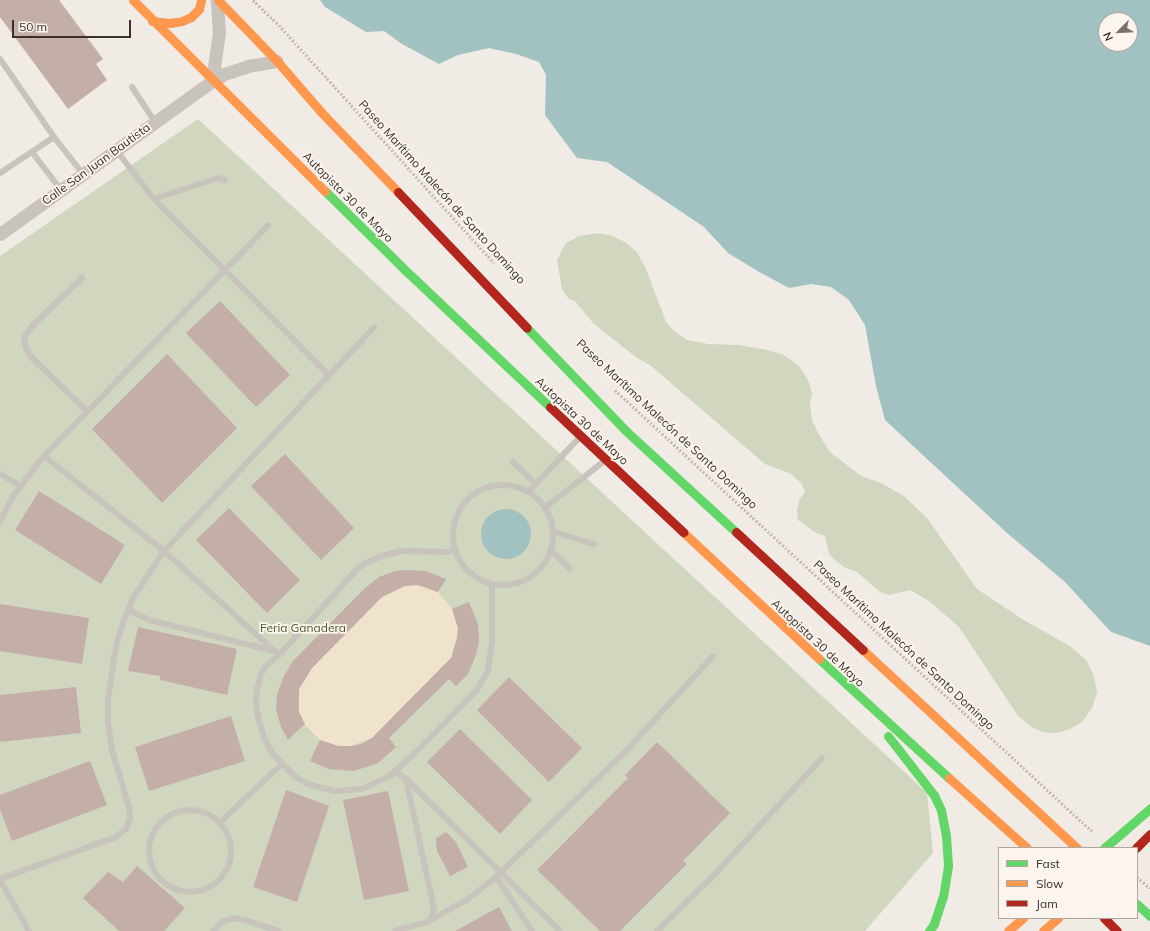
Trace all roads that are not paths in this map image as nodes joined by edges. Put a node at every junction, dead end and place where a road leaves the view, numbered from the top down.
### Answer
1 (132, 0) edge
2 (201, 0) edge
3 (217, 0) edge
4 (152, 21) junction
5 (277, 61) junction
6 (1, 63) edge
7 (212, 81) junction
8 (132, 87) dead end
9 (155, 122) junction
10 (54, 137) junction
11 (115, 150) junction
12 (32, 152) junction
13 (0, 172) edge
14 (82, 174) junction
15 (225, 180) dead end
16 (61, 190) junction
17 (154, 199) junction
18 (269, 225) dead end
19 (0, 234) edge
20 (225, 271) junction
21 (82, 278) dead end
22 (374, 327) dead end
23 (329, 375) junction
24 (87, 411) junction
25 (581, 436) junction
26 (44, 456) junction
27 (606, 460) junction
28 (513, 462) dead end
29 (0, 474) edge
30 (536, 484) junction
31 (21, 486) junction
32 (529, 491) junction
33 (546, 507) junction
34 (0, 521) edge
35 (554, 532) junction
36 (594, 544) dead end
37 (455, 549) junction
38 (164, 551) junction
39 (552, 551) junction
40 (570, 569) dead end
41 (492, 584) junction
42 (129, 610) junction
43 (277, 653) junction
44 (713, 656) dead end
45 (863, 701) junction
46 (822, 758) dead end
47 (282, 764) junction
48 (395, 772) junction
49 (406, 779) junction
50 (1150, 808) edge
51 (220, 822) junction
52 (1150, 834) edge
53 (1026, 847) edge
54 (1076, 847) edge
55 (1105, 847) edge
56 (1137, 847) edge
57 (498, 875) junction
58 (0, 879) edge
59 (431, 919) junction
60 (1022, 919) edge
61 (1057, 919) edge
62 (1105, 919) edge
63 (29, 931) edge
64 (213, 931) edge
65 (279, 931) edge
66 (395, 931) edge
67 (532, 931) edge
68 (560, 931) edge
69 (657, 931) edge
70 (928, 931) edge
71 (1008, 931) edge
72 (1043, 931) edge
73 (1117, 931) edge

1 - 4 highway, Autopista 30 de Mayo
2 - 4 highway
3 - 5 highway, Autopista 30 de Mayo
3 - 7 street
4 - 7 highway, Autopista 30 de Mayo
5 - 7 street, Calle San Juan Bautista
5 - 54 highway, Autopista 30 de Mayo
6 - 10 lane
7 - 9 street, Calle San Juan Bautista
7 - 25 highway, Autopista 30 de Mayo
8 - 9 lane
9 - 11 street, Calle San Juan Bautista
10 - 12 lane
10 - 14 lane
11 - 14 street, Calle San Juan Bautista
11 - 17 lane
12 - 13 lane
12 - 16 lane
14 - 16 street, Calle San Juan Bautista
15 - 17 lane
16 - 19 street, Calle San Juan Bautista
17 - 20 lane
18 - 20 lane
20 - 23 lane
20 - 24 lane
21 - 24 lane
22 - 23 lane
23 - 38 lane
24 - 26 lane
25 - 27 highway, Autopista 30 de Mayo
25 - 30 lane
26 - 31 lane
26 - 38 lane
27 - 33 lane
27 - 45 highway, Autopista 30 de Mayo
28 - 30 lane
29 - 31 lane
30 - 32 lane
31 - 34 lane
32 - 33 lane
32 - 37 lane
33 - 35 lane
35 - 36 lane
35 - 39 lane
37 - 41 lane
37 - 43 lane
38 - 42 lane
38 - 43 lane
39 - 40 lane
39 - 41 lane
41 - 48 lane
42 - 43 lane
42 - 58 lane
43 - 47 lane
44 - 57 lane
45 - 53 highway, Autopista 30 de Mayo
45 - 70 highway
46 - 69 lane
47 - 48 lane
47 - 51 lane
48 - 49 lane
49 - 57 lane
49 - 59 lane
50 - 55 highway, bridge
51 - 51 lane
52 - 56 highway
57 - 59 lane
57 - 67 lane
57 - 68 lane
58 - 63 lane
59 - 66 lane
60 - 71 highway
61 - 72 highway
62 - 73 highway
64 - 65 lane

